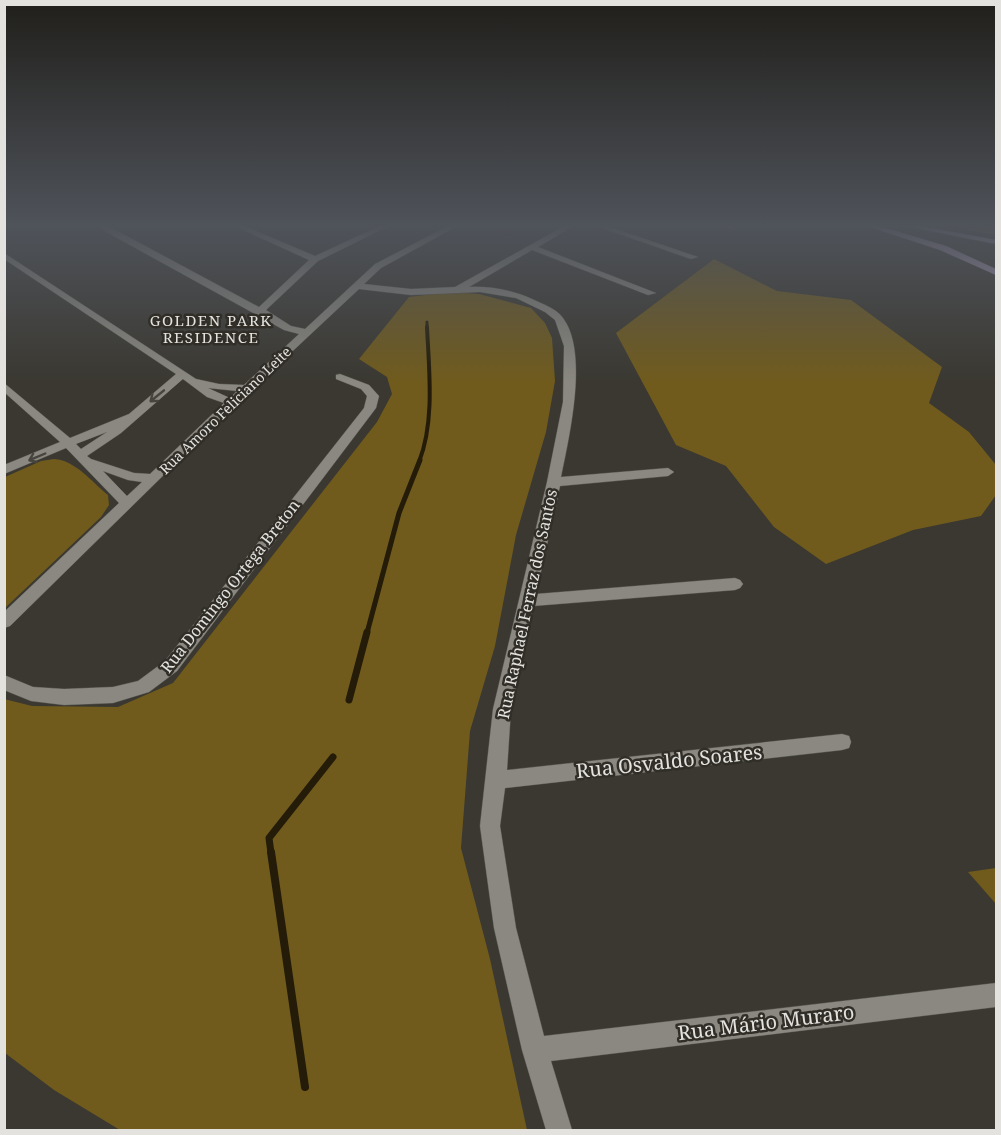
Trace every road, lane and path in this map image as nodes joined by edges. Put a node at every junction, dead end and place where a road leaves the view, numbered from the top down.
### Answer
1 (37, 277) edge
2 (197, 277) edge
3 (297, 277) edge
4 (367, 277) edge
5 (476, 277) edge
6 (484, 277) edge
7 (609, 277) edge
8 (356, 286) junction
9 (477, 288) junction
10 (283, 291) junction
11 (651, 293) dead end
12 (244, 302) junction
13 (260, 311) junction
14 (273, 318) junction
15 (316, 322) junction
16 (305, 332) junction
17 (340, 377) dead end
18 (188, 378) junction
19 (4, 386) edge
20 (247, 388) junction
21 (232, 402) junction
22 (131, 417) junction
23 (69, 444) junction
24 (82, 458) junction
25 (4, 470) edge
26 (668, 472) dead end
27 (155, 478) junction
28 (554, 482) junction
29 (127, 504) junction
30 (735, 584) dead end
31 (525, 601) junction
32 (6, 619) edge
33 (4, 682) edge
34 (842, 742) dead end
35 (496, 780) junction
36 (996, 995) edge
37 (535, 1050) junction
38 (559, 1131) edge

1 - 18 street
2 - 12 street
3 - 10 street
4 - 8 street, Rua Amoro Feliciano Leite
5 - 9 street
6 - 9 street
7 - 11 street
8 - 9 street, Rua Raphael Ferraz dos Santos
8 - 15 street, Rua Amoro Feliciano Leite
9 - 28 street, Rua Raphael Ferraz dos Santos
10 - 12 street
10 - 13 street
12 - 13 street
13 - 14 street
14 - 15 street
14 - 16 street
15 - 16 street, Rua Amoro Feliciano Leite
16 - 20 street, Rua Amoro Feliciano Leite
17 - 33 street, Rua Domingo Ortega Breton
18 - 20 street
18 - 21 street
18 -> 22 street
19 - 23 street
20 - 21 street, Rua Amoro Feliciano Leite
21 - 27 street, Rua Amoro Feliciano Leite
22 - 23 street
22 - 24 street
23 - 24 street
23 -> 25 street
24 - 27 street
24 - 29 street
26 - 28 street
27 - 29 street, Rua Amoro Feliciano Leite
28 - 31 street, Rua Raphael Ferraz dos Santos
29 - 32 street, Rua Amoro Feliciano Leite
30 - 31 street
31 - 35 street, Rua Raphael Ferraz dos Santos
34 - 35 street, Rua Osvaldo Soares
35 - 37 street, Rua Raphael Ferraz dos Santos
36 - 37 street, Rua Mário Muraro
37 - 38 street, Rua Raphael Ferraz dos Santos

